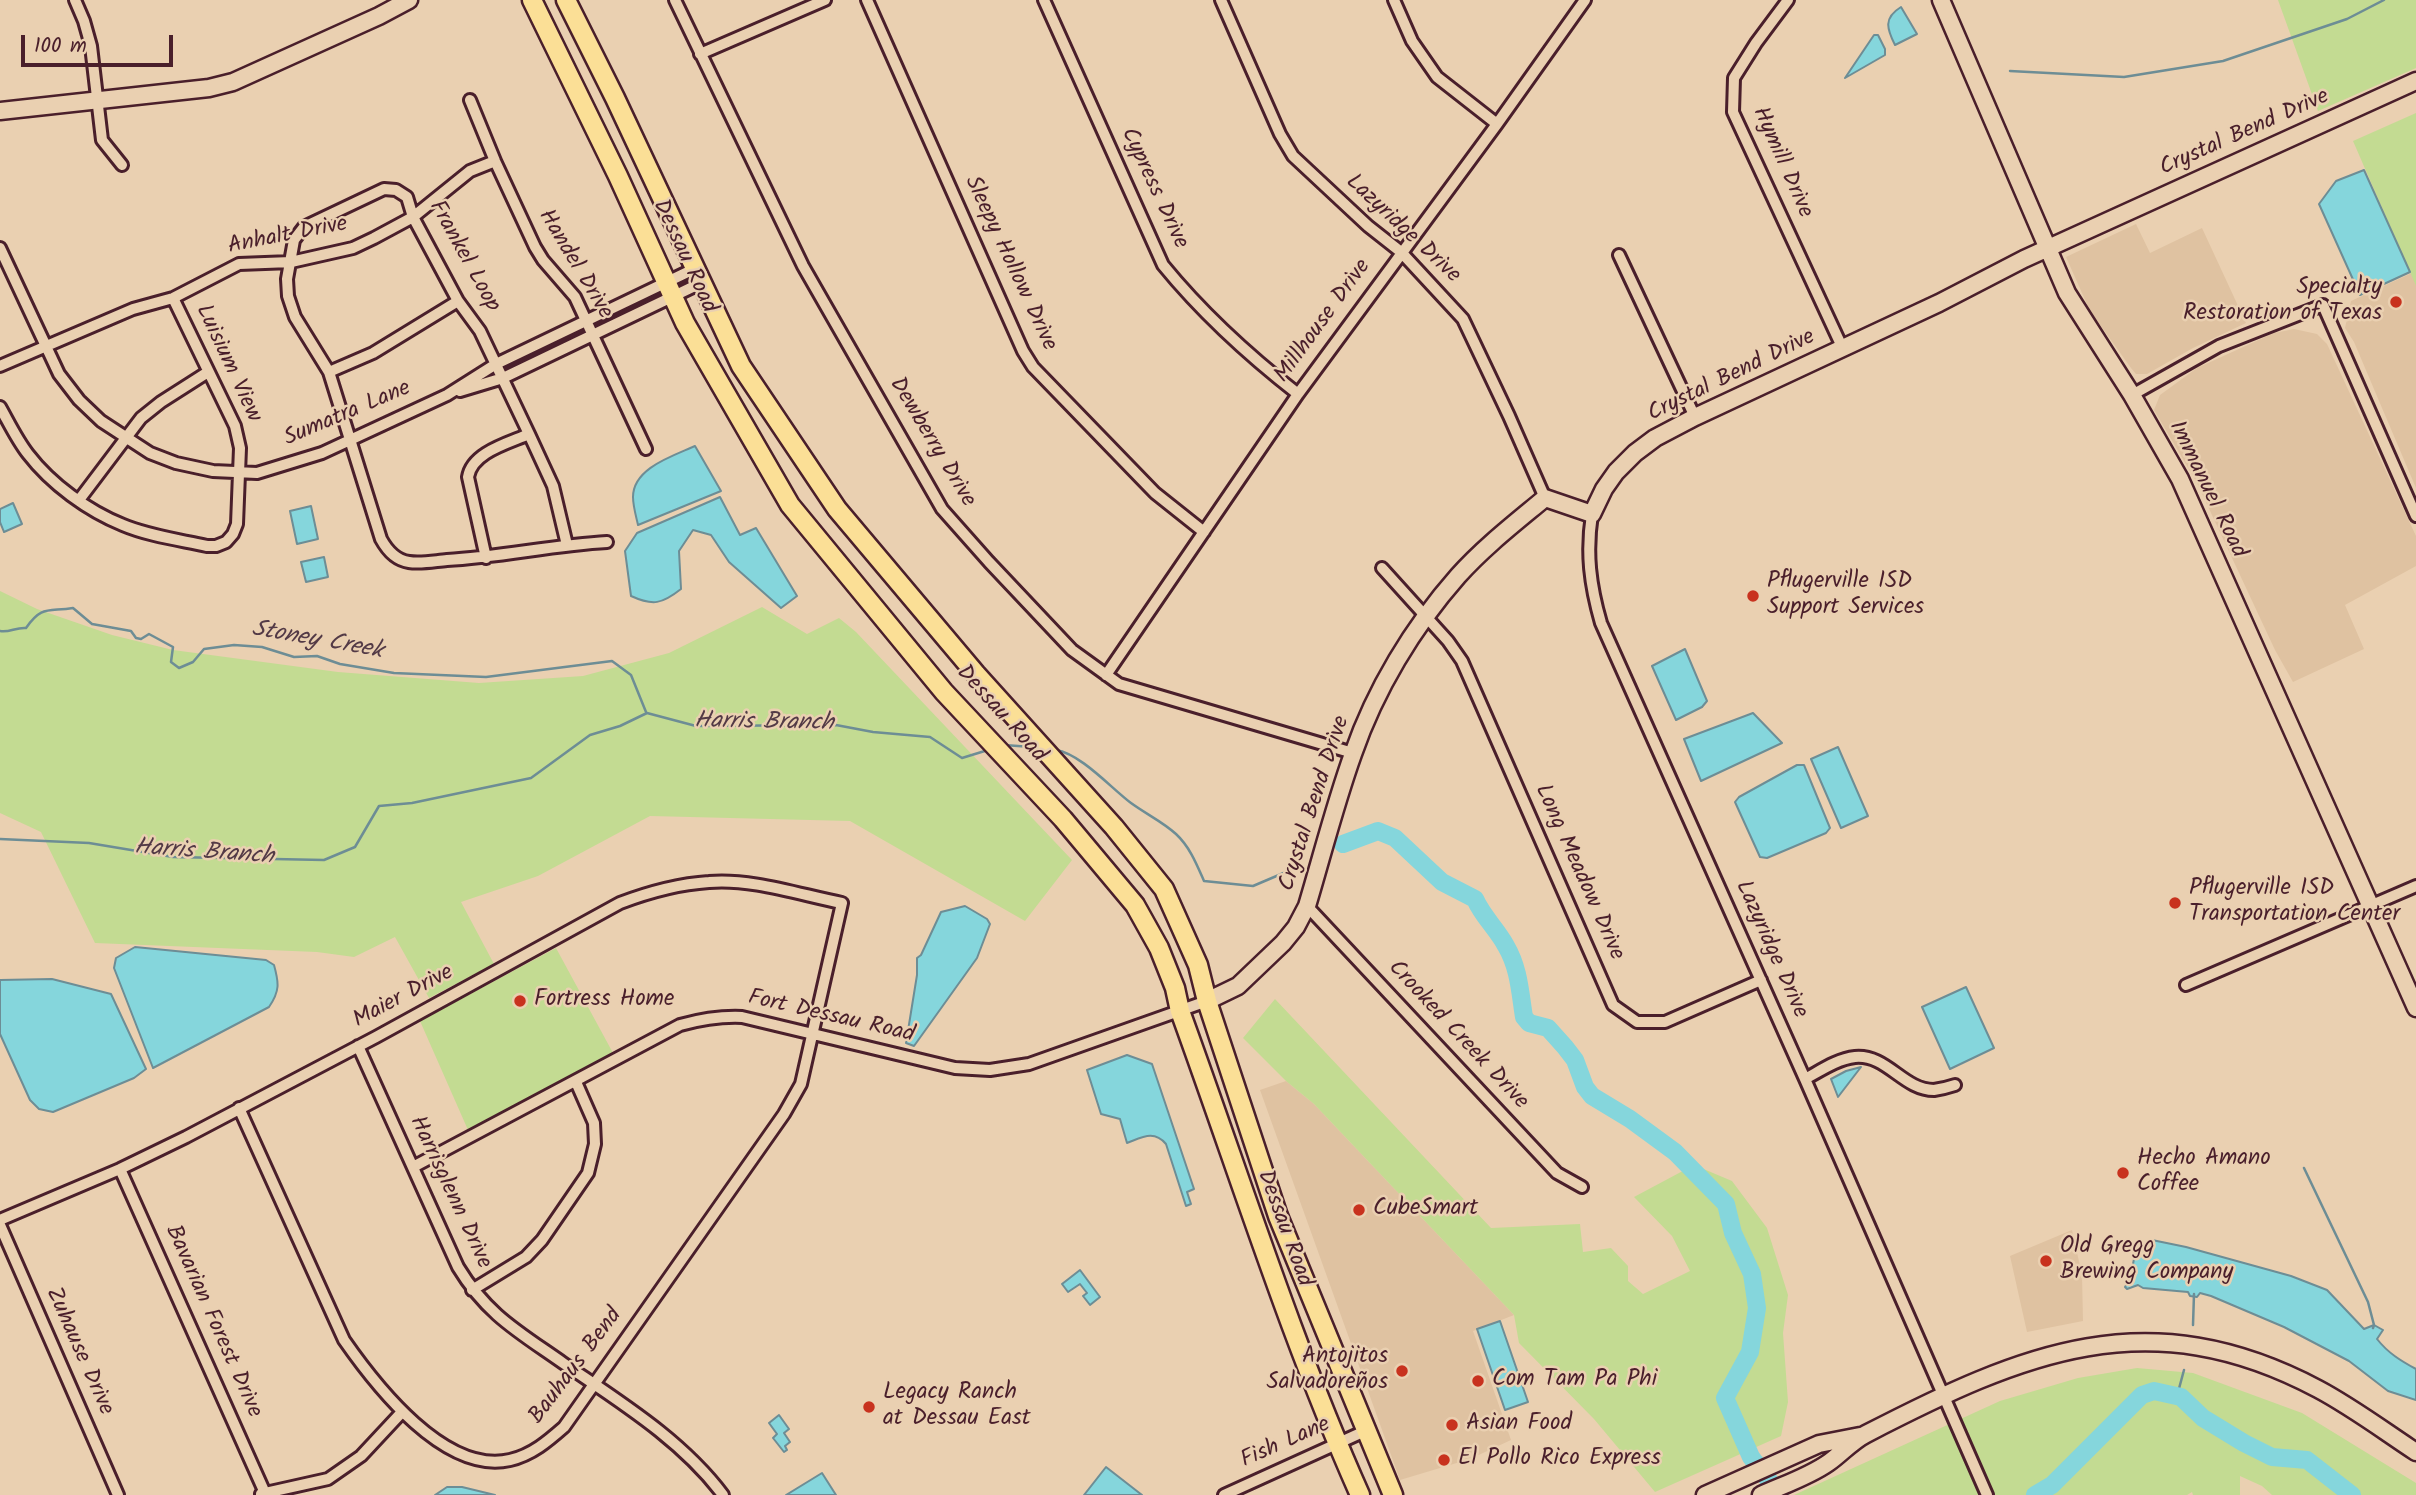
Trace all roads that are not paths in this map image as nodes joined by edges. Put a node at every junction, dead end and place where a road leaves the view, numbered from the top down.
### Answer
1 (75, 0) edge
2 (408, 0) edge
3 (532, 0) edge
4 (566, 0) edge
5 (676, 0) edge
6 (825, 0) edge
7 (867, 0) edge
8 (1044, 0) edge
9 (1221, 0) edge
10 (1394, 0) edge
11 (1585, 0) edge
12 (1788, 0) edge
13 (1941, 0) edge
14 (700, 54) junction
15 (2416, 81) edge
16 (470, 100) dead end
17 (96, 101) junction
18 (0, 111) edge
19 (1497, 124) junction
20 (495, 161) junction
21 (122, 165) dead end
22 (412, 217) junction
23 (0, 248) edge
24 (2048, 248) junction
25 (1401, 252) junction
26 (1619, 255) dead end
27 (291, 262) junction
28 (697, 276) junction
29 (671, 289) junction
30 (173, 298) junction
31 (458, 301) junction
32 (586, 321) junction
33 (592, 335) junction
34 (44, 346) junction
35 (1843, 349) junction
36 (496, 364) junction
37 (0, 366) edge
38 (208, 372) junction
39 (329, 372) junction
40 (503, 379) junction
41 (1298, 394) junction
42 (447, 395) junction
43 (2132, 395) junction
44 (0, 407) edge
45 (1695, 417) junction
46 (529, 434) junction
47 (124, 438) junction
48 (350, 440) junction
49 (646, 449) dead end
50 (240, 472) junction
51 (1545, 498) junction
52 (79, 500) junction
53 (1592, 514) junction
54 (2416, 516) edge
55 (1204, 532) junction
56 (607, 542) dead end
57 (567, 545) junction
58 (486, 558) junction
59 (1382, 568) dead end
60 (1426, 618) junction
61 (1106, 675) junction
62 (1353, 753) junction
63 (2416, 886) edge
64 (842, 903) joint
65 (1307, 906) junction
66 (2370, 906) junction
67 (1761, 980) junction
68 (2186, 985) dead end
69 (1207, 1001) junction
70 (2416, 1008) edge
71 (1180, 1011) junction
72 (813, 1035) junction
73 (358, 1046) junction
74 (1805, 1079) junction
75 (576, 1082) junction
76 (1955, 1085) dead end
77 (239, 1108) junction
78 (414, 1167) junction
79 (120, 1169) junction
80 (1583, 1187) dead end
81 (0, 1220) edge
82 (0, 1225) edge
83 (471, 1290) junction
84 (594, 1384) junction
85 (1945, 1397) junction
86 (401, 1412) junction
87 (1365, 1431) junction
88 (1863, 1436) junction
89 (1337, 1444) junction
90 (2416, 1452) edge
91 (262, 1494) edge
92 (1987, 1494) edge
93 (118, 1495) edge
94 (723, 1495) edge
95 (1224, 1495) edge
96 (1360, 1495) edge
97 (1393, 1495) edge
98 (1705, 1495) edge
99 (1761, 1495) edge

1 - 17 street
2 - 17 street
3 - 29 main road, Dessau Road
4 - 28 main road, Dessau Road
5 - 14 street, Dewberry Drive
6 - 14 street
7 - 55 street, Sleepy Hollow Drive
8 - 41 street, Cypress Drive
9 - 25 street, Lazyridge Drive
10 - 19 street
11 - 19 street, Millhouse Drive
12 - 35 street, Hymill Drive
13 - 24 street, Immanuel Road
14 - 61 street, Dewberry Drive
15 - 24 street, Crystal Bend Drive
16 - 20 street, Handel Drive
17 - 18 street
17 - 21 street
19 - 25 street, Millhouse Drive
20 - 22 street, Anhalt Drive
20 - 32 street, Handel Drive
22 - 27 street, Anhalt Drive
22 - 27 street, Frankel Loop
22 - 31 street, Frankel Loop
23 - 34 street, Sumatra Lane
24 - 35 street, Crystal Bend Drive
24 - 43 street, Immanuel Road
25 - 41 street, Millhouse Drive
25 - 51 street, Lazyridge Drive
26 - 45 street
27 - 30 street, Anhalt Drive
27 - 39 street, Frankel Loop
28 - 29 street, Sumatra Lane
28 - 69 main road, Dessau Road
29 - 32 street, Sumatra Lane
29 - 33 street, Sumatra Lane
29 - 71 main road, Dessau Road
30 - 34 street, Anhalt Drive
30 - 38 street, Luisium View
31 - 36 street, Frankel Loop
31 - 39 street
32 - 33 street, Handel Drive
32 - 36 street, Sumatra Lane
33 - 40 street, Sumatra Lane
33 - 49 street, Handel Drive
34 - 37 street, Anhalt Drive
34 - 47 street, Sumatra Lane
35 - 45 street, Crystal Bend Drive
36 - 40 street, Frankel Loop
36 - 42 street, Sumatra Lane
38 - 47 street
38 - 50 street, Luisium View
39 - 48 street, Frankel Loop
40 - 42 street, Sumatra Lane
40 - 46 street, Frankel Loop
41 - 55 street, Millhouse Drive
42 - 48 street, Sumatra Lane
43 - 54 street
43 - 66 street, Immanuel Road
44 - 52 street, Luisium View
45 - 53 street, Crystal Bend Drive
46 - 57 street, Frankel Loop
46 - 58 street
47 - 50 street, Sumatra Lane
47 - 52 street
48 - 50 street, Sumatra Lane
48 - 58 street, Frankel Loop
50 - 52 street, Luisium View
51 - 53 street
51 - 60 street, Crystal Bend Drive
53 - 67 street, Lazyridge Drive
55 - 61 street, Millhouse Drive
56 - 57 street, Frankel Loop
57 - 58 street, Frankel Loop
59 - 60 street, Long Meadow Drive
60 - 62 street, Crystal Bend Drive
60 - 67 street, Long Meadow Drive
61 - 62 street, Dewberry Drive
62 - 65 street, Crystal Bend Drive
63 - 66 street
64 - 72 street, Bauhaus Bend
64 - 73 street, Maier Drive
65 - 69 street, Crystal Bend Drive
65 - 80 street, Crooked Creek Drive
66 - 68 street
66 - 70 street, Immanuel Road
67 - 74 street, Lazyridge Drive
69 - 71 street, Fort Dessau Road
69 - 87 main road, Dessau Road
71 - 72 street, Fort Dessau Road
71 - 89 main road, Dessau Road
72 - 75 street, Fort Dessau Road
72 - 84 street, Bauhaus Bend
73 - 77 street, Maier Drive
73 - 78 street, Harrisglenn Drive
74 - 76 street
74 - 85 street, Lazyridge Drive
75 - 78 street, Fort Dessau Road
75 - 83 street
77 - 79 street, Maier Drive
77 - 86 street, Bauhaus Bend
78 - 83 street, Harrisglenn Drive
79 - 81 street, Maier Drive
79 - 91 street, Bavarian Forest Drive
82 - 93 street, Zuhause Drive
83 - 84 street, Harrisglenn Drive
84 - 86 street, Bauhaus Bend
84 - 94 street, Harrisglenn Drive
85 - 88 street
85 - 90 street
85 - 92 street, Lazyridge Drive
86 - 91 street
87 - 89 street, Fish Lane
87 - 97 main road, Dessau Road
88 - 98 street
88 - 99 street
89 - 95 street, Fish Lane
89 - 96 main road, Dessau Road

